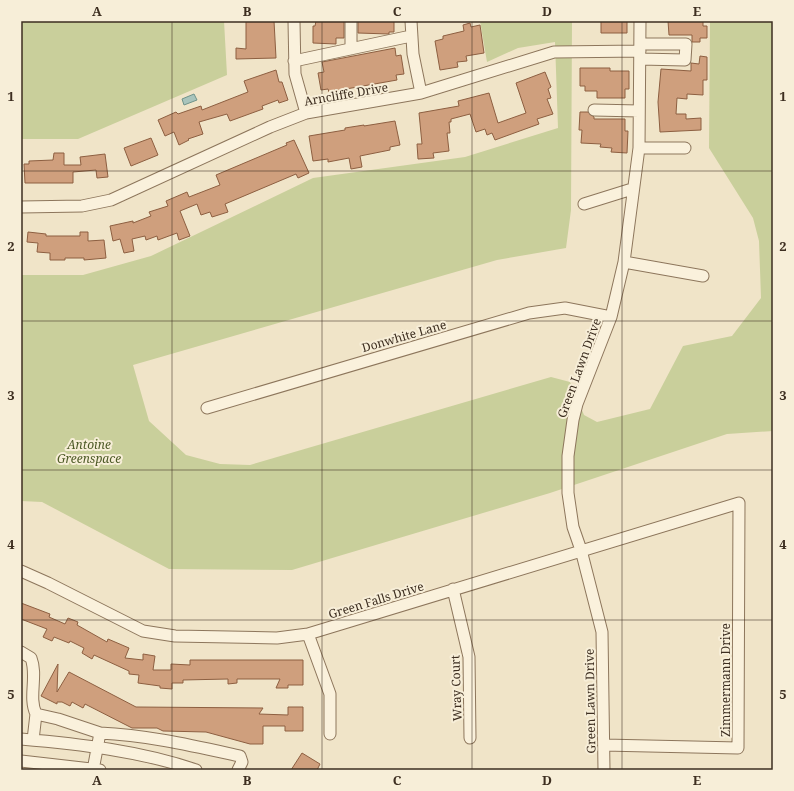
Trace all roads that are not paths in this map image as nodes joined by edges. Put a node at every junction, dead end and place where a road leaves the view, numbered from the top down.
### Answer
1 (294, 21) edge
2 (351, 21) edge
3 (411, 21) edge
4 (640, 21) edge
5 (411, 36) junction
6 (351, 49) junction
7 (640, 51) junction
8 (294, 61) junction
9 (421, 93) junction
10 (594, 110) dead end
11 (639, 111) junction
12 (306, 113) junction
13 (639, 148) junction
14 (685, 148) dead end
15 (632, 189) junction
16 (584, 204) dead end
17 (21, 207) edge
18 (624, 262) junction
19 (703, 276) dead end
20 (611, 317) junction
21 (207, 408) dead end
22 (739, 503) joint
23 (581, 550) junction
24 (21, 571) edge
25 (453, 589) junction
26 (308, 634) junction
27 (21, 652) edge
28 (36, 714) junction
29 (100, 733) junction
30 (330, 734) dead end
31 (470, 738) dead end
32 (21, 739) edge
33 (33, 740) junction
34 (604, 745) junction
35 (97, 748) junction
36 (21, 761) edge
37 (96, 770) edge
38 (196, 770) edge
39 (238, 770) edge
40 (604, 770) edge

1 - 8 street
2 - 6 street
3 - 5 street
4 - 7 street, Green Lawn Drive
5 - 6 street
5 - 9 street
6 - 8 street
7 - 9 street, Arncliffe Drive
7 - 11 street, Green Lawn Drive
8 - 12 street
9 - 12 street, Arncliffe Drive
10 - 11 street
11 - 13 street, Green Lawn Drive
12 - 17 street, Arncliffe Drive
13 - 14 street
13 - 15 street, Green Lawn Drive
15 - 16 street
15 - 18 street, Green Lawn Drive
18 - 19 street
18 - 20 street, Green Lawn Drive
20 - 21 street, Donwhite Lane
20 - 23 street, Green Lawn Drive
22 - 23 street, Green Falls Drive
22 - 34 street, Zimmermann Drive
23 - 25 street, Green Falls Drive
23 - 34 street, Green Lawn Drive
24 - 26 street, Green Falls Drive
25 - 26 street, Green Falls Drive
25 - 31 street, Wray Court
26 - 30 street
27 - 28 street
28 - 29 street
28 - 33 street
29 - 35 street
29 - 39 street
32 - 33 street
33 - 35 street
34 - 40 street, Green Lawn Drive
35 - 37 street
35 - 38 street
36 - 37 street

